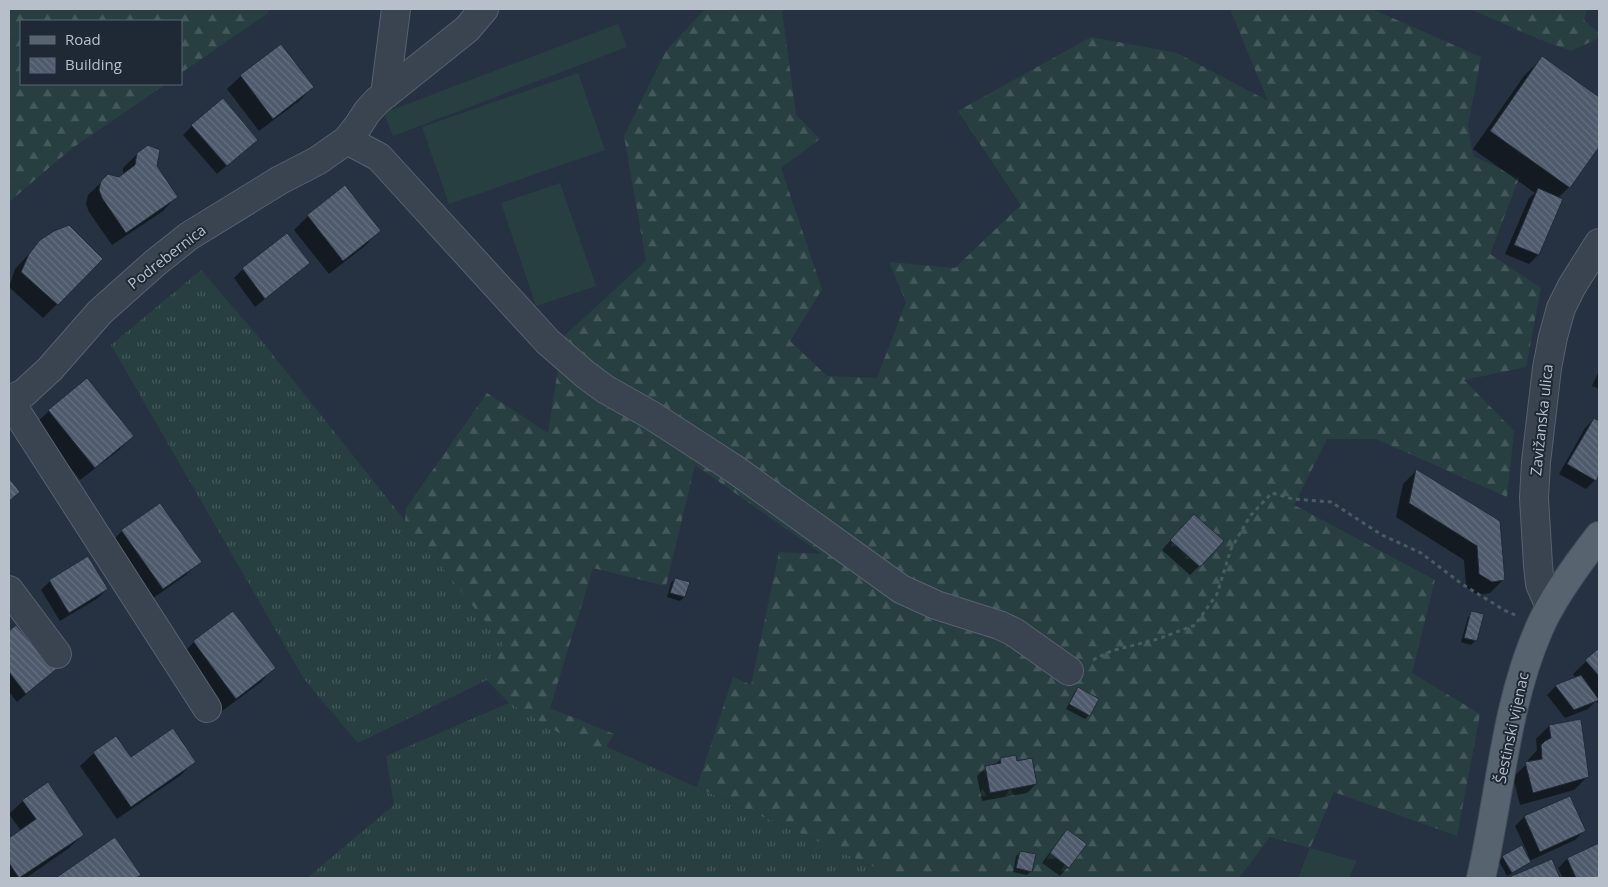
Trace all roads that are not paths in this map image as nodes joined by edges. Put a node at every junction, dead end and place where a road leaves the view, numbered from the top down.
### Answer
1 (396, 9) edge
2 (484, 9) edge
3 (385, 95) junction
4 (346, 140) junction
5 (1599, 243) edge
6 (9, 400) edge
7 (1599, 536) edge
8 (9, 590) edge
9 (1550, 608) junction
10 (58, 654) dead end
11 (1069, 671) road end
12 (207, 708) dead end
13 (1481, 878) edge

1 - 3 street
2 - 3 street, Podrebernica
3 - 4 street, Podrebernica
4 - 6 street, Podrebernica
4 - 11 street
5 - 9 street, Zavižanska ulica
6 - 12 street
7 - 9 main road, Šestinski vijenac
8 - 10 street
9 - 13 main road, Šestinski vijenac

